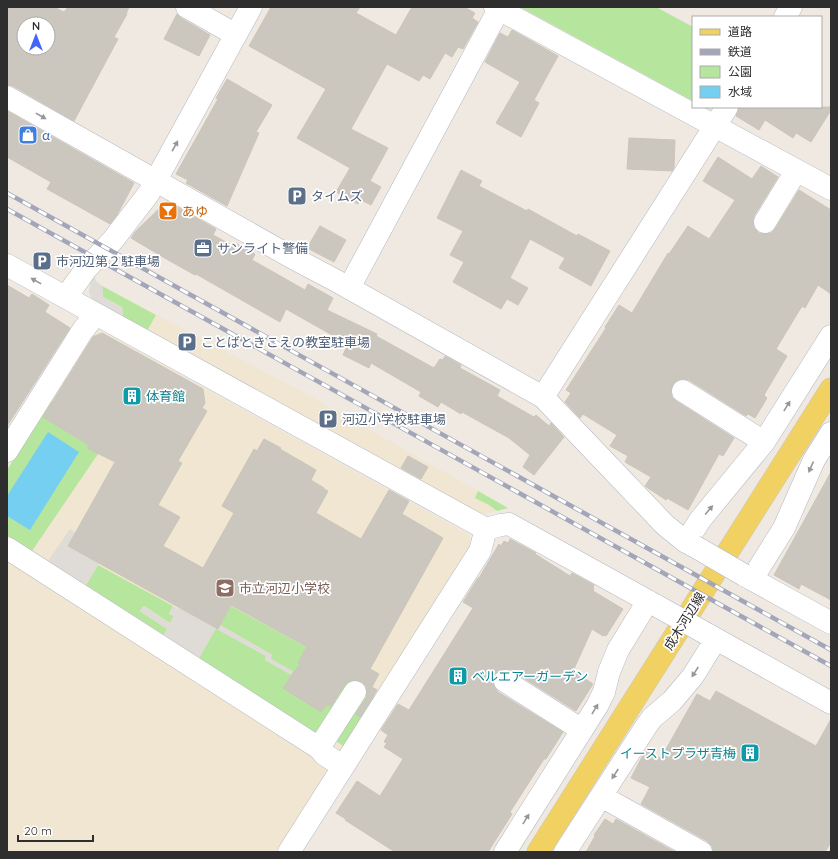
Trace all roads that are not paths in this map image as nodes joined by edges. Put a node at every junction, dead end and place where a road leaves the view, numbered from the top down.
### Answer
1 (187, 7) edge
2 (251, 7) edge
3 (791, 7) edge
4 (497, 8) edge
5 (785, 16) edge
6 (236, 35) junction
7 (7, 97) edge
8 (726, 108) edge
9 (714, 126) junction
10 (796, 171) junction
11 (156, 180) junction
12 (831, 189) edge
13 (765, 222) dead end
14 (7, 265) edge
15 (349, 288) junction
16 (66, 297) junction
17 (96, 314) junction
18 (831, 336) edge
19 (831, 389) edge
20 (683, 391) dead end
21 (543, 397) junction
22 (831, 433) edge
23 (764, 442) junction
24 (7, 451) edge
25 (486, 530) junction
26 (690, 544) junction
27 (7, 548) edge
28 (748, 577) junction
29 (652, 603) junction
30 (831, 623) edge
31 (711, 636) junction
32 (505, 681) dead end
33 (355, 692) dead end
34 (831, 703) edge
35 (582, 730) junction
36 (319, 748) junction
37 (343, 766) junction
38 (601, 796) junction
39 (289, 852) edge
40 (505, 852) edge
41 (538, 852) edge
42 (566, 852) edge
43 (701, 852) edge

1 - 6 street
2 - 6 street
3 - 5 street
4 - 9 street
4 - 15 street
11 -> 6 street
7 -> 11 street
8 - 9 street
9 - 10 street
9 - 21 street
10 - 12 street
10 - 13 street
11 - 15 street
11 - 16 street
16 -> 14 street
15 - 21 street
16 - 17 street
17 - 24 street
17 - 25 street
23 -> 18 street
19 - 41 main road, 成木河辺線
20 - 23 street
21 - 26 street
22 -> 28 street
26 -> 23 street
25 - 29 street
25 - 37 street
26 - 28 street, bridge
27 - 36 street
28 - 30 street
29 - 31 street, bridge
35 -> 29 street
31 - 34 street
31 -> 38 street
32 - 35 street
33 - 36 street
40 -> 35 street
36 - 37 street
37 - 39 street
38 - 42 street
38 - 43 street

